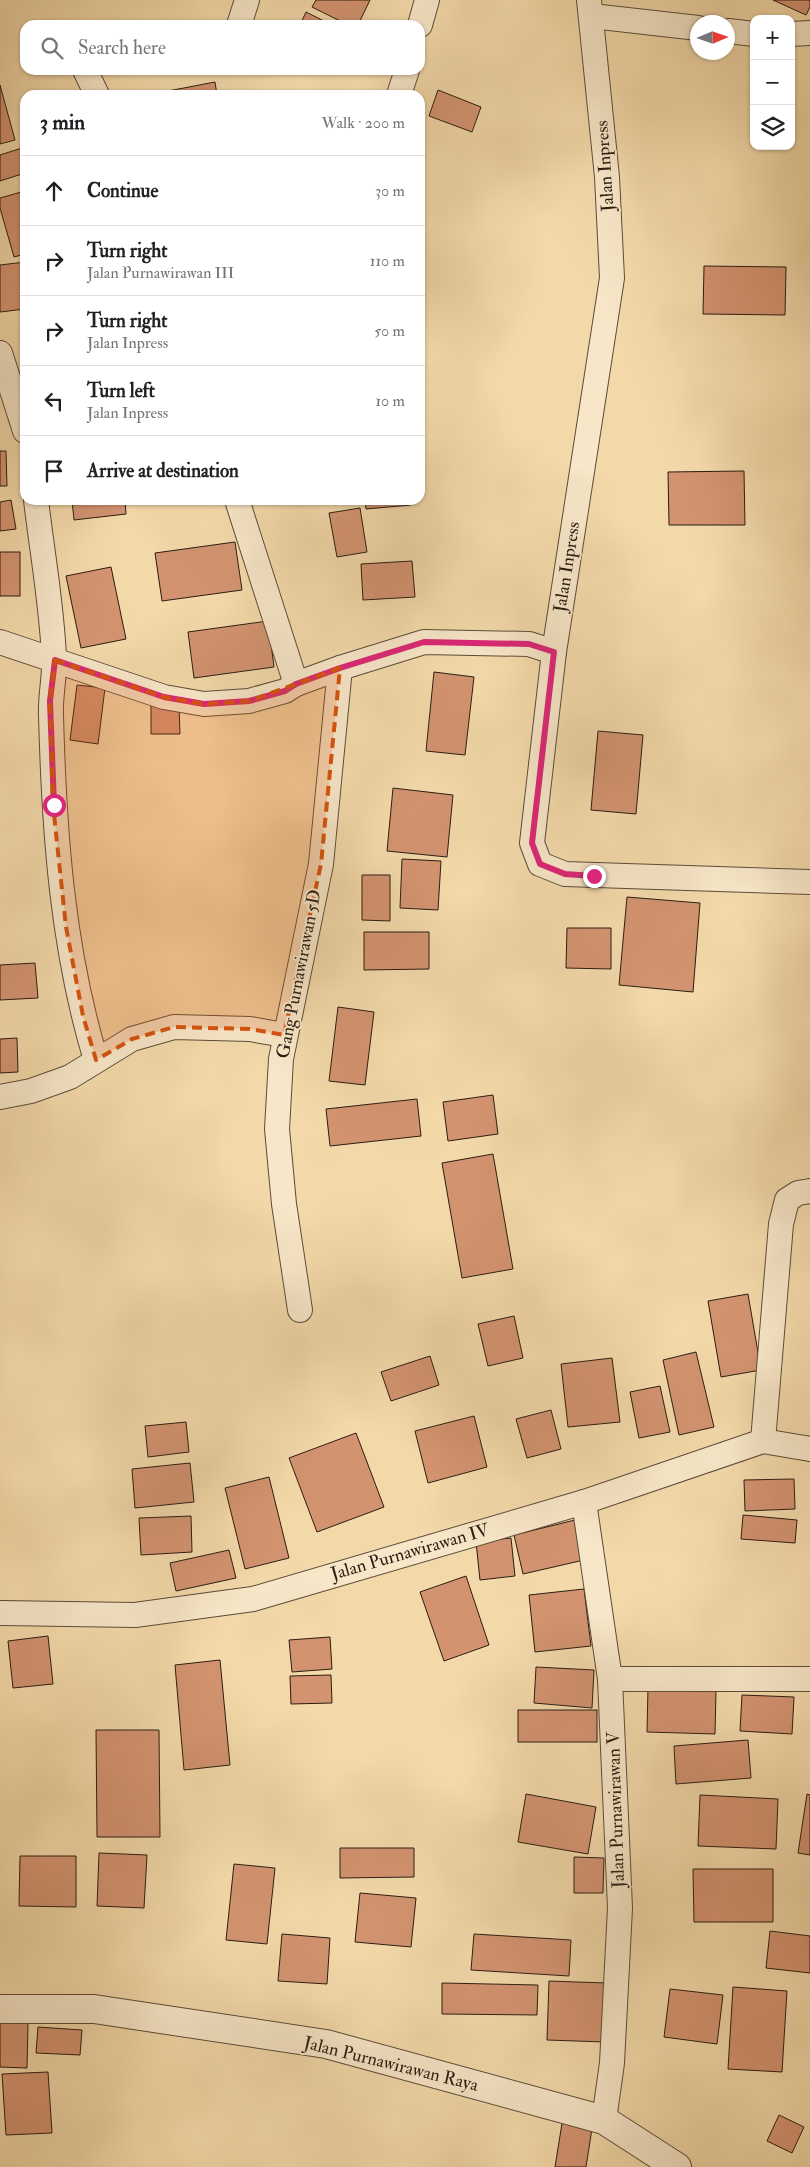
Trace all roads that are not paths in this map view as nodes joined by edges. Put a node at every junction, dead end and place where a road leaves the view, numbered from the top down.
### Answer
1 (247, 0) edge
2 (428, 0) edge
3 (590, 8) edge
4 (241, 20) edge
5 (422, 20) edge
6 (690, 27) edge
7 (735, 33) edge
8 (810, 33) edge
9 (750, 34) edge
10 (795, 34) edge
11 (87, 75) edge
12 (405, 75) edge
13 (95, 90) edge
14 (401, 90) edge
15 (0, 352) edge
16 (20, 415) edge
17 (37, 505) edge
18 (239, 505) edge
19 (0, 642) edge
20 (554, 652) junction
21 (55, 660) junction
22 (340, 668) junction
23 (296, 684) junction
24 (810, 882) edge
25 (284, 1035) junction
26 (96, 1060) junction
27 (0, 1097) edge
28 (810, 1191) edge
29 (300, 1310) dead end
30 (763, 1441) junction
31 (810, 1449) edge
32 (584, 1502) junction
33 (0, 1613) edge
34 (610, 1679) junction
35 (810, 1679) edge
36 (0, 2009) edge
37 (604, 2120) junction
38 (677, 2167) edge

1 - 4 street
2 - 5 street
3 - 6 street
3 - 20 street, Jalan Inpress
7 - 9 street
8 - 10 street
11 - 13 street
12 - 14 street
15 - 16 street
17 - 21 street
18 - 23 street
19 - 21 street
20 - 22 street
20 - 24 street, Jalan Inpress
21 - 23 street
21 - 26 street
22 - 23 street
22 - 25 street, Gang Purnawirawan 5D
25 - 26 street
25 - 29 street, Gang Purnawirawan 5D
26 - 27 street
28 - 30 street
30 - 31 street, Jalan Purnawirawan IV
30 - 32 street, Jalan Purnawirawan IV
32 - 33 street, Jalan Purnawirawan IV
32 - 34 street, Jalan Purnawirawan V
34 - 35 street
34 - 37 street, Jalan Purnawirawan V
36 - 37 street, Jalan Purnawirawan Raya
37 - 38 street, Jalan Purnawirawan Raya

